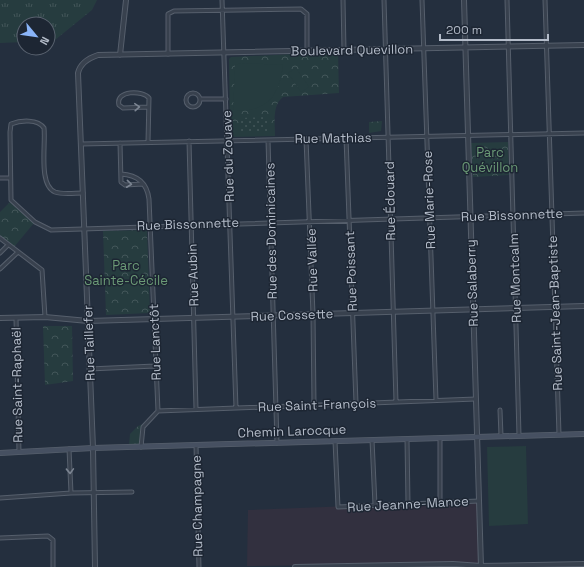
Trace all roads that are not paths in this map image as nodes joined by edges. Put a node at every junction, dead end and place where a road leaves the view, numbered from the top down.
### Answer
1 (126, 0) edge
2 (222, 0) edge
3 (343, 0) edge
4 (384, 0) edge
5 (422, 0) edge
6 (464, 0) edge
7 (507, 0) edge
8 (545, 0) edge
9 (222, 10) junction
10 (584, 45) edge
11 (508, 46) junction
12 (546, 46) junction
13 (465, 47) junction
14 (423, 48) junction
15 (386, 49) junction
16 (344, 50) junction
17 (307, 51) junction
18 (225, 52) junction
19 (168, 54) junction
20 (120, 55) junction
21 (200, 99) junction
22 (226, 99) junction
23 (148, 106) junction
24 (584, 133) edge
25 (511, 134) junction
26 (549, 134) junction
27 (468, 135) junction
28 (426, 136) junction
29 (388, 137) junction
30 (346, 138) junction
31 (306, 139) junction
32 (268, 140) junction
33 (226, 141) junction
34 (148, 142) junction
35 (189, 142) junction
36 (120, 143) junction
37 (81, 144) junction
38 (121, 174) junction
39 (0, 178) edge
40 (10, 178) junction
41 (144, 184) junction
42 (83, 193) junction
43 (584, 213) edge
44 (552, 214) junction
45 (513, 215) junction
46 (470, 216) junction
47 (430, 217) junction
48 (390, 218) junction
49 (350, 220) junction
50 (310, 221) junction
51 (270, 222) junction
52 (230, 223) junction
53 (191, 224) junction
54 (151, 226) junction
55 (84, 227) junction
56 (0, 238) edge
57 (8, 245) junction
58 (0, 253) edge
59 (17, 253) junction
60 (0, 269) edge
61 (584, 306) edge
62 (555, 307) junction
63 (516, 308) junction
64 (473, 309) junction
65 (434, 310) junction
66 (392, 312) junction
67 (352, 313) junction
68 (313, 314) junction
69 (273, 315) junction
70 (45, 317) junction
71 (232, 317) junction
72 (0, 318) edge
73 (16, 318) junction
74 (194, 318) junction
75 (154, 319) junction
76 (88, 321) junction
77 (155, 366) junction
78 (89, 369) junction
79 (476, 399) junction
80 (436, 400) junction
81 (396, 402) junction
82 (356, 403) junction
83 (314, 405) junction
84 (277, 406) junction
85 (236, 408) junction
86 (196, 409) junction
87 (500, 410) dead end
88 (158, 411) junction
89 (559, 434) junction
90 (584, 434) edge
91 (520, 435) junction
92 (477, 436) junction
93 (501, 436) junction
94 (440, 438) junction
95 (407, 439) junction
96 (372, 440) junction
97 (336, 441) junction
98 (277, 443) junction
99 (196, 445) junction
100 (141, 447) junction
101 (93, 448) junction
102 (69, 450) junction
103 (19, 452) junction
104 (0, 453) edge
105 (132, 492) dead end
106 (71, 493) junction
107 (93, 493) junction
108 (0, 498) edge
109 (479, 501) junction
110 (440, 502) junction
111 (408, 504) junction
112 (375, 505) junction
113 (0, 538) edge
114 (584, 564) edge
115 (521, 566) edge
116 (565, 566) edge
117 (53, 567) edge
118 (95, 567) edge
119 (198, 567) edge
120 (295, 567) edge
121 (475, 567) edge
122 (481, 567) edge

1 - 20 street
2 - 9 street, Rue du Zouave
3 - 16 street
4 - 15 street, Rue Édouard
5 - 14 street, Rue Marie-Rose
6 - 13 street, Rue Salaberry
7 - 11 street, Rue Montcalm
8 - 12 street, Rue Saint-Jean-Baptiste
9 - 17 street
9 - 18 street, Rue du Zouave
9 - 19 street
10 - 12 street, Boulevard Quevillon
11 - 12 street, Boulevard Quevillon
11 - 13 street, Boulevard Quevillon
11 - 25 street, Rue Montcalm
12 - 26 street, Rue Saint-Jean-Baptiste
13 - 14 street, Boulevard Quevillon
13 - 27 street, Rue Salaberry
14 - 15 street, Boulevard Quevillon
14 - 28 street, Rue Marie-Rose
15 - 16 street, Boulevard Quevillon
15 - 29 street, Rue Édouard
16 - 17 street, Boulevard Quevillon
17 - 18 street, Boulevard Quevillon
18 - 19 street, Boulevard Quevillon
18 - 22 street, Rue du Zouave
19 - 20 street, Boulevard Quevillon
20 - 37 street, Rue Taillefer
21 - 21 street
21 - 22 street
22 - 33 street, Rue du Zouave
23 -> 23 street
23 - 34 street
24 - 26 street, Rue Mathias
25 - 26 street, Rue Mathias
25 - 27 street, Rue Mathias
25 - 45 street, Rue Montcalm
26 - 44 street, Rue Saint-Jean-Baptiste
27 - 28 street, Rue Mathias
27 - 46 street, Rue Salaberry
28 - 29 street, Rue Mathias
28 - 47 street, Rue Marie-Rose
29 - 30 street, Rue Mathias
29 - 48 street, Rue Édouard
30 - 31 street, Rue Mathias
30 - 49 street, Rue Poissant
31 - 32 street, Rue Mathias
31 - 50 street, Rue Vallée
32 - 33 street, Rue Mathias
32 - 51 street, Rue des Dominicaines
33 - 35 street, Rue Mathias
33 - 52 street, Rue du Zouave
34 - 35 street, Rue Mathias
34 - 36 street, Rue Mathias
35 - 53 street, Rue Aubin
36 - 37 street, Rue Mathias
36 - 38 street
37 - 42 street, Rue Taillefer
38 - 41 street
38 -> 41 street
39 - 40 street
40 - 42 street, Rue Bissonnette
40 - 55 street, Rue Bissonnette
41 - 54 street, Rue Lanctôt
42 - 55 street, Rue Taillefer
43 - 44 street, Rue Bissonnette
44 - 45 street, Rue Bissonnette
44 - 62 street, Rue Saint-Jean-Baptiste
45 - 46 street, Rue Bissonnette
45 - 63 street, Rue Montcalm
46 - 47 street, Rue Bissonnette
46 - 64 street, Rue Salaberry
47 - 48 street, Rue Bissonnette
47 - 65 street, Rue Marie-Rose
48 - 49 street, Rue Bissonnette
48 - 66 street, Rue Édouard
49 - 50 street, Rue Bissonnette
49 - 67 street, Rue Poissant
50 - 51 street, Rue Bissonnette
50 - 68 street, Rue Vallée
51 - 52 street, Rue Bissonnette
51 - 69 street, Rue des Dominicaines
52 - 53 street, Rue Bissonnette
52 - 71 street, Rue du Zouave
53 - 54 street, Rue Bissonnette
53 - 74 street, Rue Aubin
54 - 55 street, Rue Bissonnette
54 - 75 street, Rue Lanctôt
55 - 76 street, Rue Taillefer
56 - 57 street
57 - 58 street
57 - 59 street
59 - 60 street
59 - 70 street
61 - 62 street, Rue Cossette
62 - 63 street, Rue Cossette
62 - 89 street, Rue Saint-Jean-Baptiste
63 - 64 street, Rue Cossette
63 - 91 street, Rue Montcalm
64 - 65 street, Rue Cossette
64 - 79 street, Rue Salaberry
65 - 66 street, Rue Cossette
65 - 80 street, Rue Marie-Rose
66 - 67 street, Rue Cossette
66 - 81 street, Rue Édouard
67 - 68 street, Rue Cossette
67 - 82 street, Rue Poissant
68 - 69 street, Rue Cossette
68 - 83 street, Rue Vallée
69 - 71 street, Rue Cossette
69 - 84 street, Rue des Dominicaines
70 - 73 street, Rue Cossette
70 - 76 street, Rue Cossette
71 - 74 street, Rue Cossette
71 - 85 street, Rue du Zouave
72 - 73 street, Rue Cossette
73 - 103 street, Rue Saint-Raphaël
74 - 75 street, Rue Cossette
74 - 86 street, Rue Aubin
75 - 76 street, Rue Cossette
75 - 77 street, Rue Lanctôt
76 - 78 street, Rue Taillefer
77 - 78 street
77 - 88 street, Rue Lanctôt
78 - 101 street, Rue Taillefer
79 - 80 street, Rue Saint-François
79 - 92 street, Rue Salaberry
80 - 81 street, Rue Saint-François
81 - 82 street, Rue Saint-François
82 - 83 street, Rue Saint-François
83 - 84 street, Rue Saint-François
84 - 85 street, Rue Saint-François
84 - 98 street, Rue des Dominicaines
85 - 86 street, Rue Saint-François
86 - 88 street, Rue Saint-François
87 - 93 street
88 - 100 street
89 - 90 main road, Chemin Larocque
89 - 91 main road, Chemin Larocque
91 - 93 main road, Chemin Larocque
92 - 93 main road, Chemin Larocque
92 - 94 main road, Chemin Larocque
92 - 109 street, Rue Salaberry
94 - 95 main road, Chemin Larocque
94 - 110 street
95 - 96 main road, Chemin Larocque
95 - 111 street
96 - 97 main road, Chemin Larocque
96 - 112 street
97 - 98 main road, Chemin Larocque
97 - 112 street, Rue Jeanne-Mance
98 - 99 main road, Chemin Larocque
99 - 100 main road, Chemin Larocque
99 - 119 street, Rue Champagne
100 - 101 main road, Chemin Larocque
101 - 102 main road, Chemin Larocque
101 - 107 street, Rue Taillefer
102 - 103 main road, Chemin Larocque
102 -> 106 street
103 - 104 main road, Chemin Larocque
105 - 107 street
106 - 107 street
106 - 108 street
107 - 118 street, Rue Taillefer
109 - 110 street, Rue Jeanne-Mance
109 - 122 street, Rue Salaberry
110 - 111 street, Rue Jeanne-Mance
111 - 112 street, Rue Jeanne-Mance
113 - 117 street
114 - 116 street
115 - 116 street
115 - 122 street
120 - 122 street
121 - 122 street

